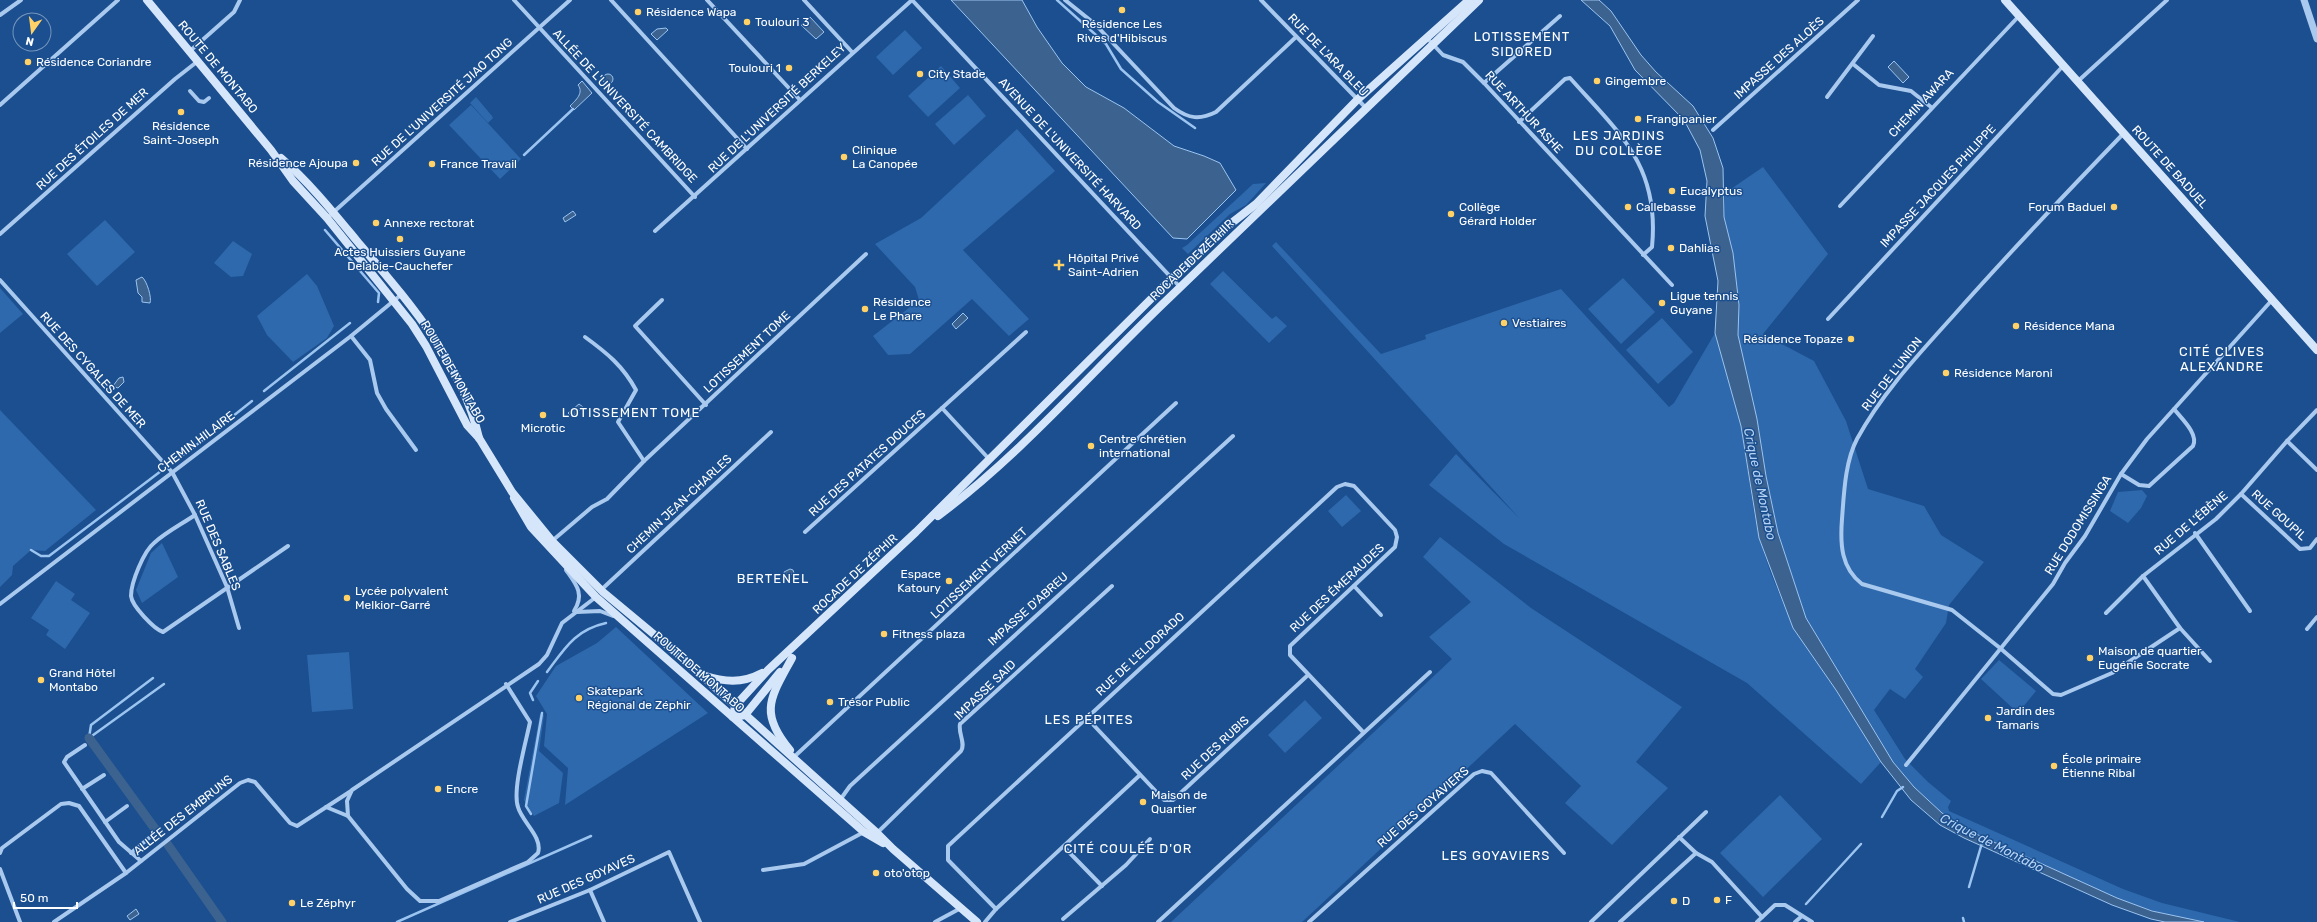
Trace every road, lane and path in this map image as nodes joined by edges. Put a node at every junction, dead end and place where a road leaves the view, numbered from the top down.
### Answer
1 (21, 0) edge
2 (118, 0) edge
3 (146, 0) edge
4 (240, 0) edge
5 (514, 0) edge
6 (570, 0) edge
7 (611, 0) edge
8 (707, 0) edge
9 (804, 0) edge
10 (912, 0) edge
11 (1065, 0) edge
12 (1261, 0) edge
13 (1469, 0) edge
14 (1479, 0) edge
15 (1858, 0) edge
16 (2005, 0) edge
17 (2167, 0) edge
18 (2304, 0) edge
19 (0, 15) edge
20 (1560, 16) dead end
21 (2019, 16) junction
22 (539, 28) junction
23 (1874, 36) dead end
24 (1426, 37) junction
25 (1296, 38) junction
26 (2317, 39) edge
27 (1436, 47) junction
28 (190, 51) junction
29 (852, 52) junction
30 (198, 61) junction
31 (1853, 64) junction
32 (2063, 66) junction
33 (1484, 83) junction
34 (2077, 83) junction
35 (190, 90) dead end
36 (1827, 97) dead end
37 (209, 98) dead end
38 (800, 100) junction
39 (1357, 100) junction
40 (0, 105) edge
41 (1365, 107) junction
42 (1931, 107) junction
43 (1519, 122) junction
44 (1713, 130) dead end
45 (2123, 134) junction
46 (747, 149) junction
47 (695, 197) junction
48 (1840, 206) dead end
49 (331, 216) junction
50 (655, 231) dead end
51 (0, 234) edge
52 (866, 254) dead end
53 (1644, 255) junction
54 (1172, 279) junction
55 (0, 280) edge
56 (1672, 285) dead end
57 (1180, 287) junction
58 (403, 294) junction
59 (662, 300) dead end
60 (2272, 300) junction
61 (394, 301) junction
62 (1828, 319) dead end
63 (1026, 332) dead end
64 (351, 336) junction
65 (586, 337) dead end
66 (2317, 350) edge
67 (1176, 404) dead end
68 (706, 405) junction
69 (942, 408) junction
70 (2174, 409) junction
71 (2317, 410) edge
72 (770, 432) dead end
73 (1232, 436) dead end
74 (479, 438) junction
75 (2287, 441) junction
76 (416, 450) dead end
77 (990, 459) junction
78 (644, 461) junction
79 (2317, 470) edge
80 (172, 472) junction
81 (2121, 474) junction
82 (512, 492) junction
83 (2241, 494) junction
84 (195, 515) junction
85 (805, 532) dead end
86 (916, 532) junction
87 (2195, 533) junction
88 (2317, 539) edge
89 (552, 541) junction
90 (288, 546) dead end
91 (1395, 547) joint
92 (554, 553) junction
93 (2143, 576) junction
94 (1112, 586) dead end
95 (1354, 586) junction
96 (226, 587) junction
97 (600, 593) junction
98 (0, 604) edge
99 (2250, 611) dead end
100 (573, 613) junction
101 (2106, 613) dead end
102 (1381, 615) dead end
103 (2317, 618) edge
104 (239, 628) dead end
105 (2180, 628) junction
106 (2307, 629) dead end
107 (638, 633) junction
108 (810, 633) junction
109 (2000, 648) junction
110 (792, 658) junction
111 (2210, 661) dead end
112 (768, 670) junction
113 (1430, 672) dead end
114 (700, 675) junction
115 (1308, 675) junction
116 (506, 684) junction
117 (735, 706) junction
118 (745, 715) junction
119 (733, 717) junction
120 (1086, 717) junction
121 (1363, 732) junction
122 (86, 746) dead end
123 (795, 756) junction
124 (1906, 764) dead end
125 (806, 770) junction
126 (104, 775) dead end
127 (1140, 775) junction
128 (82, 789) junction
129 (352, 790) junction
130 (840, 800) junction
131 (127, 806) dead end
132 (326, 807) junction
133 (1706, 812) dead end
134 (348, 816) junction
135 (104, 822) junction
136 (864, 832) junction
137 (877, 832) junction
138 (1679, 837) junction
139 (149, 838) dead end
140 (1150, 839) dead end
141 (1064, 846) junction
142 (893, 849) junction
143 (0, 853) edge
144 (131, 853) junction
145 (1564, 853) dead end
146 (1696, 853) junction
147 (141, 861) junction
148 (0, 869) edge
149 (763, 870) dead end
150 (126, 873) junction
151 (1102, 886) junction
152 (590, 890) junction
153 (962, 907) junction
154 (996, 909) junction
155 (1802, 916) junction
156 (1762, 918) junction
157 (1063, 919) dead end
158 (20, 922) edge
159 (54, 922) edge
160 (510, 922) edge
161 (604, 922) edge
162 (700, 922) edge
163 (935, 922) edge
164 (977, 922) edge
165 (985, 922) edge
166 (1158, 922) edge
167 (1309, 922) edge
168 (1591, 922) edge
169 (1620, 922) edge
170 (1757, 922) edge
171 (1795, 922) edge
172 (1812, 922) edge

1 - 19 street
2 - 40 street
3 - 28 main road, ROUTE DE MONTABO
4 - 28 street
5 - 22 street, ALLÉE DE L'UNIVERSITÉ CAMBRIDGE
6 - 22 street, RUE DE L'UNIVERSITÉ JIAO TONG
7 - 46 street
8 - 38 street
9 - 29 street
10 - 29 street, RUE DE L'UNIVERSITÉ BERKELEY
10 - 54 street, AVENUE DE L'UNIVERSITÉ HARVARD
11 - 25 street
12 - 25 street, RUE DE L'ARA BLEU
13 - 24 main road, ROCADE DE ZÉPHIR
14 - 27 main road, ROCADE DE ZÉPHIR
15 - 44 street, IMPASSE DES ALOÈS
16 - 21 main road, ROUTE DE BADUEL
17 - 34 street
18 - 26 street
20 - 33 street
21 - 32 main road, ROUTE DE BADUEL
21 - 42 street, CHEMIN AWARA
22 - 47 street, ALLÉE DE L'UNIVERSITÉ CAMBRIDGE
22 - 49 street, RUE DE L'UNIVERSITÉ JIAO TONG
23 - 31 street
24 - 27 street, RUE ARTHUR ASHE
24 - 39 main road, ROCADE DE ZÉPHIR
25 - 39 street, RUE DE L'ARA BLEU
27 - 33 street, RUE ARTHUR ASHE
27 - 41 main road, ROCADE DE ZÉPHIR
28 - 30 main road, ROUTE DE MONTABO
29 - 38 street, RUE DE L'UNIVERSITÉ BERKELEY
30 - 49 main road, ROUTE DE MONTABO
30 - 51 street, RUE DES ÉTOILES DE MER
31 - 36 street
31 - 42 street
32 - 34 main road, ROUTE DE BADUEL
32 - 62 street, IMPASSE JACQUES PHILIPPE
33 - 43 street, RUE ARTHUR ASHE
34 - 45 main road, ROUTE DE BADUEL
35 - 37 street
38 - 46 street, RUE DE L'UNIVERSITÉ BERKELEY
39 - 41 street, RUE DE L'ARA BLEU
39 - 54 main road, ROCADE DE ZÉPHIR
41 - 57 main road, ROCADE DE ZÉPHIR
42 - 48 street, CHEMIN AWARA
43 - 53 street, RUE ARTHUR ASHE
43 - 53 street
45 - 60 main road, ROUTE DE BADUEL
45 - 109 street, RUE DE L'UNION
46 - 47 street, RUE DE L'UNIVERSITÉ BERKELEY
47 - 50 street, RUE DE L'UNIVERSITÉ BERKELEY
49 - 58 main road, ROUTE DE MONTABO
49 - 61 main road, ROUTE DE MONTABO
52 - 68 street, LOTISSEMENT TOME
53 - 56 street, RUE ARTHUR ASHE
54 - 57 street, AVENUE DE L'UNIVERSITÉ HARVARD
54 - 77 main road, ROCADE DE ZÉPHIR
55 - 80 street, RUE DES CYGALES DE MER
57 - 86 main road, ROCADE DE ZÉPHIR
58 - 61 street, CHEMIN HILAIRE
58 - 74 main road, ROUTE DE MONTABO
59 - 68 street
60 - 66 main road, ROUTE DE BADUEL
60 - 70 street, RUE DODOMISSINGA
61 - 64 street, CHEMIN HILAIRE
61 - 74 main road, ROUTE DE MONTABO
63 - 69 street, RUE DES PATATES DOUCES
64 - 76 street
64 - 80 street, CHEMIN HILAIRE
65 - 78 street
67 - 123 street, LOTISSEMENT VERNET
68 - 78 street, LOTISSEMENT TOME
69 - 77 street, RUE DES PATATES DOUCES
69 - 85 street, RUE DES PATATES DOUCES
70 - 81 street, RUE DODOMISSINGA
70 - 81 street
71 - 75 street, RUE DE L'ÉBÈNE
72 - 97 street, CHEMIN JEAN-CHARLES
73 - 130 street, IMPASSE D'ABREU
74 - 82 main road, ROUTE DE MONTABO
75 - 79 street
75 - 83 street, RUE DE L'ÉBÈNE
77 - 86 main road, ROCADE DE ZÉPHIR
78 - 89 street, LOTISSEMENT TOME
80 - 84 street, RUE DES SABLES
80 - 98 street, CHEMIN HILAIRE
81 - 109 street, RUE DODOMISSINGA
82 - 89 main road, ROUTE DE MONTABO
82 - 92 main road, ROUTE DE MONTABO
83 - 87 street, RUE DE L'ÉBÈNE
83 - 88 street, RUE GOUPIL
84 - 96 street, RUE DES SABLES
84 - 96 street
86 - 108 main road, ROCADE DE ZÉPHIR
87 - 93 street, RUE DE L'ÉBÈNE
87 - 99 street
89 - 97 main road, ROUTE DE MONTABO
90 - 96 street
91 - 95 street, RUE DES ÉMERAUDES
91 - 120 street, RUE DE L'ELDORADO
92 - 97 main road, ROUTE DE MONTABO
92 - 100 street
93 - 101 street, RUE DE L'ÉBÈNE
93 - 105 street
94 - 137 street, IMPASSE SAID
95 - 102 street
95 - 115 street, RUE DES ÉMERAUDES
96 - 104 street, RUE DES SABLES
97 - 100 street, CHEMIN JEAN-CHARLES
97 - 107 main road, ROUTE DE MONTABO
97 - 114 main road, ROUTE DE MONTABO
100 - 107 street
100 - 116 street
103 - 106 street
105 - 109 street, RUE DE L'UNION
105 - 111 street
107 - 119 main road, ROUTE DE MONTABO
108 - 110 main road, ROCADE DE ZÉPHIR
108 - 112 main road, ROCADE DE ZÉPHIR
109 - 124 street, RUE DODOMISSINGA
110 - 118 main road, ROCADE DE ZÉPHIR
110 - 123 main road
112 - 114 main road
112 - 117 main road, ROCADE DE ZÉPHIR
113 - 121 street
114 - 117 main road, ROUTE DE MONTABO
115 - 121 street, RUE DES ÉMERAUDES
115 - 127 street, RUE DES RUBIS
116 - 129 street
116 - 134 street
117 - 118 main road, ROUTE DE MONTABO
117 - 119 main road
118 - 119 main road
118 - 125 main road, ROUTE DE MONTABO
119 - 136 main road, ROUTE DE MONTABO
120 - 127 street, RUE DES RUBIS
120 - 154 street, RUE DE L'ELDORADO
121 - 166 street
122 - 128 street
123 - 125 main road
125 - 130 main road, ROUTE DE MONTABO
126 - 128 street
127 - 141 street
128 - 135 street
129 - 132 street
129 - 134 street
130 - 137 main road, ROUTE DE MONTABO
131 - 135 street
132 - 134 street
132 - 147 street, ALLÉE DES EMBRUNS
133 - 138 street
135 - 144 street
136 - 142 main road, ROUTE DE MONTABO
136 - 149 street
137 - 142 main road, ROUTE DE MONTABO
138 - 146 street
138 - 168 street
139 - 144 street
140 - 151 street
141 - 151 street
141 - 154 street
142 - 153 main road, ROUTE DE MONTABO
143 - 150 street
144 - 147 street
145 - 167 street, RUE DES GOYAVIERS
146 - 156 street
146 - 169 street
147 - 150 street, ALLÉE DES EMBRUNS
148 - 158 street
150 - 159 street, ALLÉE DES EMBRUNS
151 - 157 street
152 - 160 street, RUE DES GOYAVES
152 - 161 street
152 - 162 street, RUE DES GOYAVES
153 - 163 street
153 - 164 main road, ROUTE DE MONTABO
154 - 165 street
155 - 156 street
155 - 171 street
155 - 172 street
156 - 170 street

